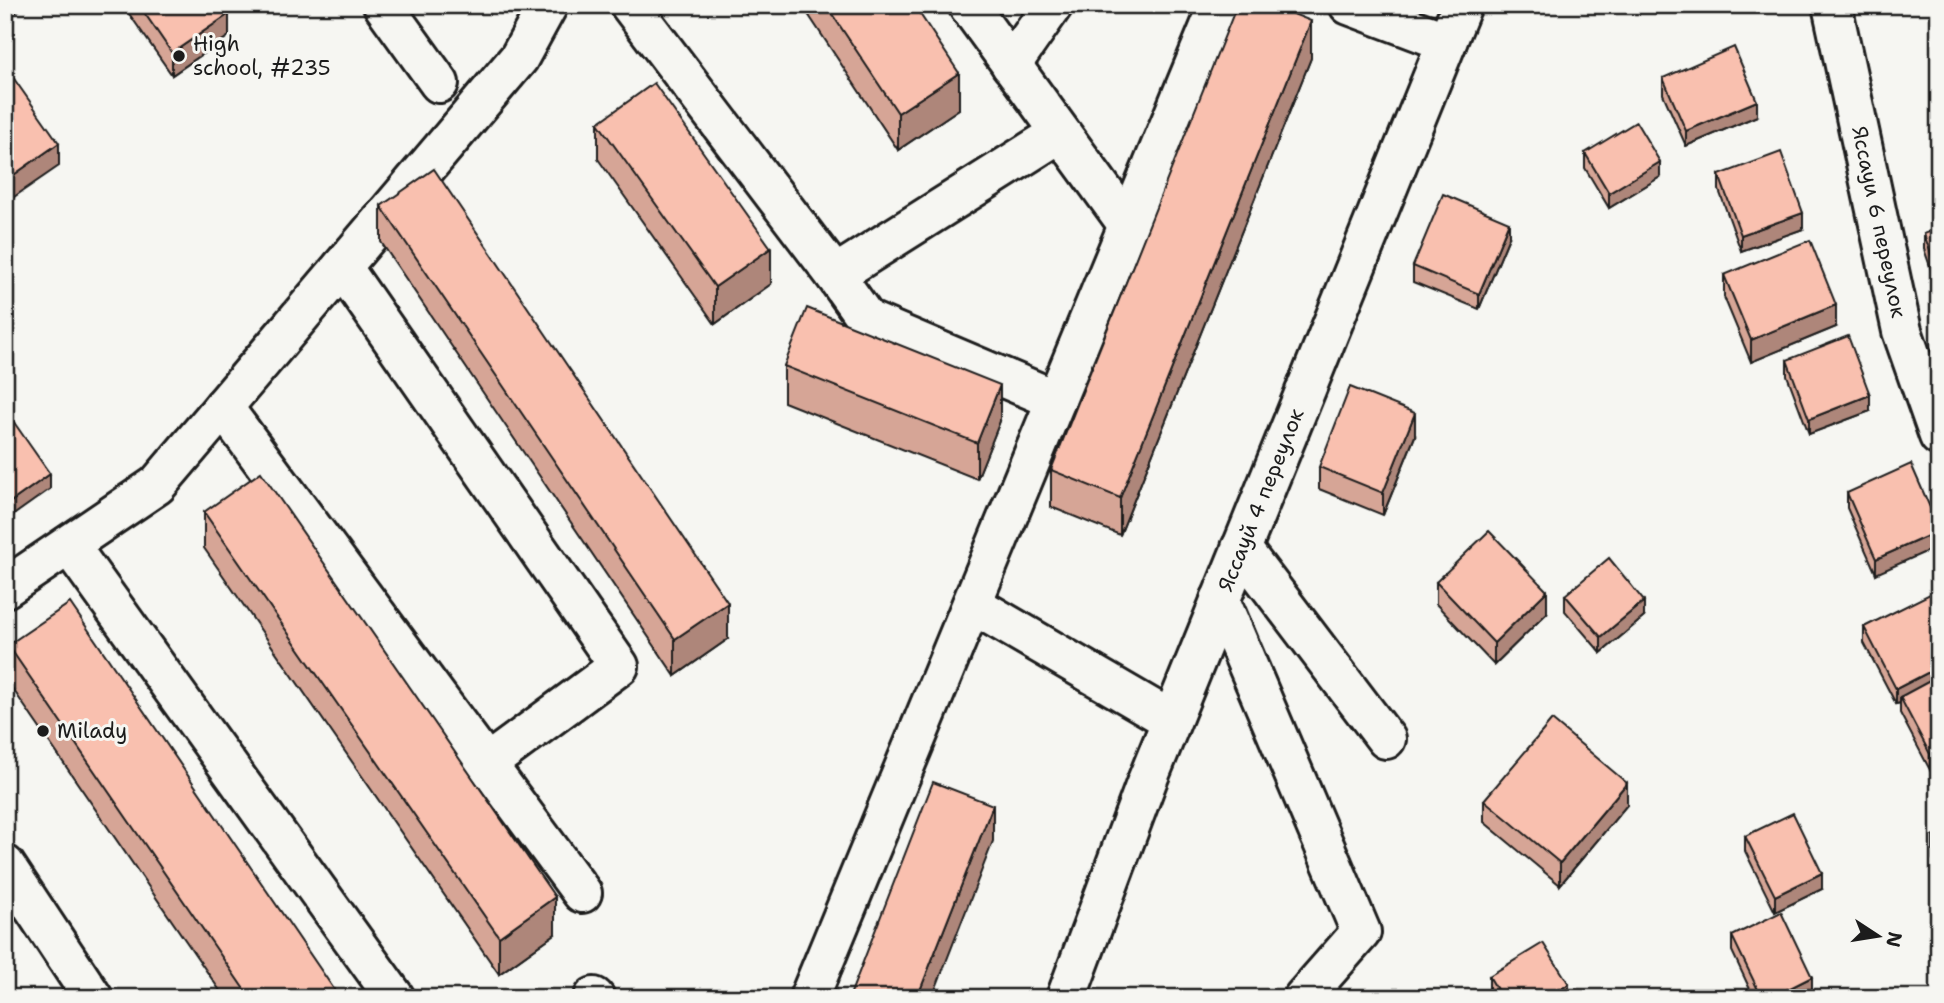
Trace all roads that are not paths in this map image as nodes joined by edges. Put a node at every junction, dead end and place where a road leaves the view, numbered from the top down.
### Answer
1 (383, 5) edge
2 (548, 5) edge
3 (630, 5) edge
4 (968, 5) edge
5 (1053, 5) edge
6 (1219, 5) edge
7 (1349, 5) edge
8 (1462, 5) edge
9 (1832, 5) edge
10 (1447, 43) junction
11 (1011, 65) junction
12 (439, 83) dead end
13 (1060, 133) junction
14 (1128, 225) junction
15 (342, 267) junction
16 (835, 275) junction
17 (1929, 379) edge
18 (1056, 400) junction
19 (223, 407) junction
20 (1939, 436) edge
21 (69, 545) junction
22 (1241, 548) junction
23 (5, 588) edge
24 (1220, 600) junction
25 (972, 604) junction
26 (1171, 720) junction
27 (1385, 739) dead end
28 (488, 763) junction
29 (5, 866) edge
30 (582, 893) dead end
31 (93, 998) edge
32 (395, 998) edge
33 (809, 998) edge
34 (1066, 998) edge
35 (1303, 998) edge

1 - 12 street
2 - 15 street
3 - 16 street
4 - 11 street
5 - 11 street
6 - 14 street
7 - 10 street
8 - 10 street, Яссауй 4 переулок
9 - 17 street, Яссауи 6 переулок
10 - 22 street, Яссауй 4 переулок
11 - 13 street
13 - 14 street
13 - 16 street
14 - 18 street
15 - 19 street
15 - 28 street
16 - 18 street
17 - 20 street, Яссауи 6 переулок
18 - 25 street
19 - 21 street
19 - 28 street
21 - 23 street
21 - 32 street
22 - 24 street, Яссауй 4 переулок
22 - 27 street
24 - 26 street, Яссауй 4 переулок
24 - 35 street
25 - 26 street
25 - 33 street
26 - 34 street, Яссауй 4 переулок
28 - 30 street
29 - 31 street

